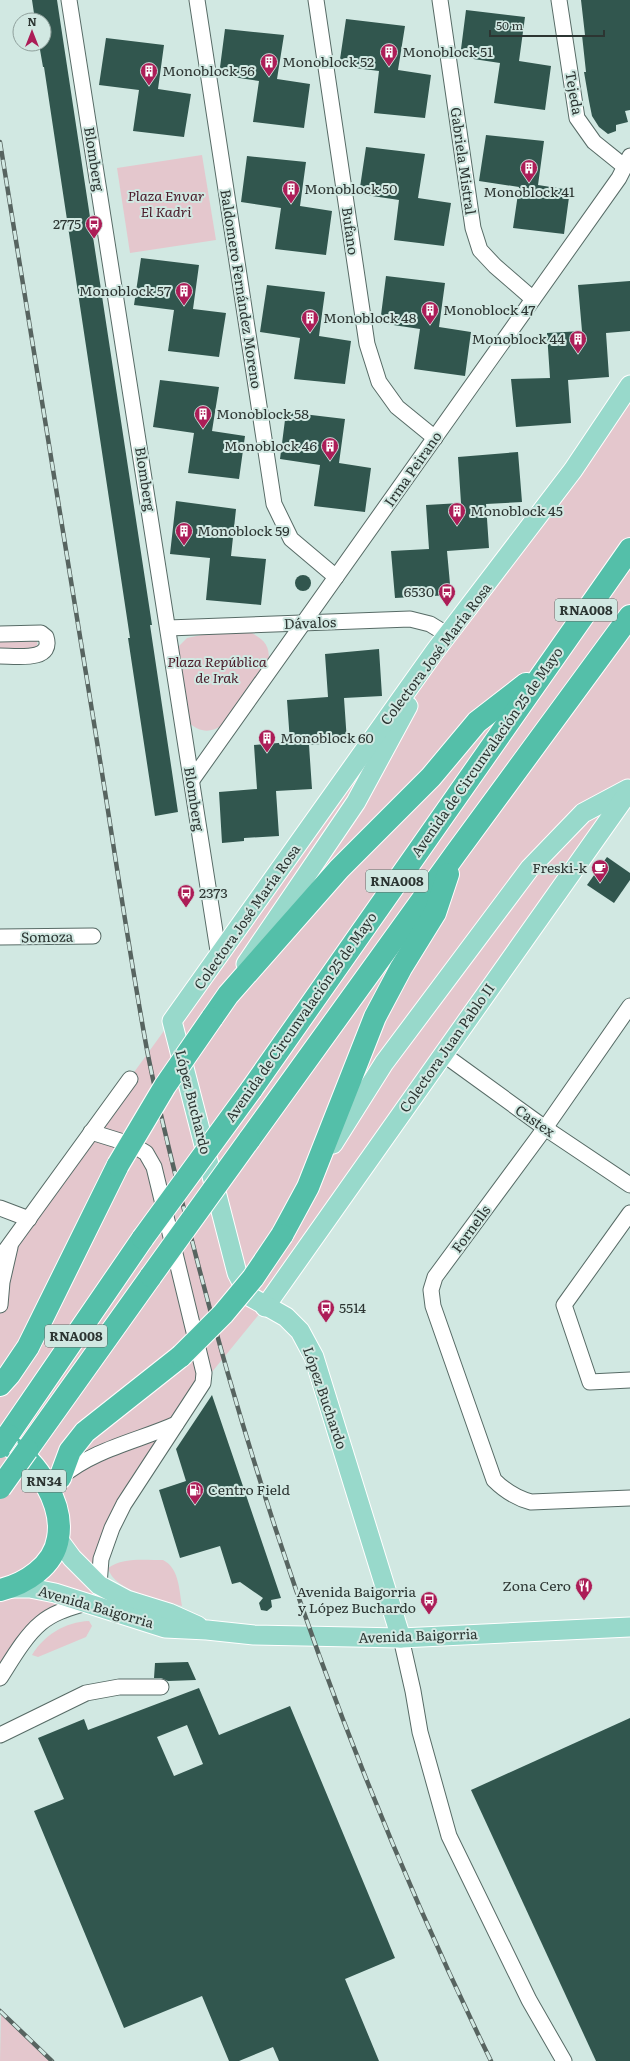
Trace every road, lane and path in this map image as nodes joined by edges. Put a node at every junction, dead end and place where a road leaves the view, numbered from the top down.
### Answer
1 (69, 0) edge
2 (197, 0) edge
3 (316, 0) edge
4 (440, 0) edge
5 (559, 0) edge
6 (627, 161) edge
7 (533, 299) junction
8 (630, 385) edge
9 (435, 438) junction
10 (630, 549) edge
11 (336, 577) junction
12 (630, 616) edge
13 (304, 623) junction
14 (168, 628) junction
15 (0, 634) edge
16 (448, 635) junction
17 (435, 651) junction
18 (0, 656) edge
19 (543, 671) junction
20 (192, 780) junction
21 (630, 789) edge
22 (456, 852) junction
23 (93, 936) dead end
24 (0, 937) edge
25 (219, 958) junction
26 (228, 995) junction
27 (630, 1006) edge
28 (172, 1021) joint
29 (443, 1054) junction
30 (130, 1079) dead end
31 (545, 1128) junction
32 (91, 1132) junction
33 (630, 1185) edge
34 (308, 1187) junction
35 (0, 1208) edge
36 (630, 1213) edge
37 (29, 1219) junction
38 (11, 1242) junction
39 (0, 1258) edge
40 (0, 1305) edge
41 (265, 1307) junction
42 (630, 1380) edge
43 (0, 1385) edge
44 (176, 1424) junction
45 (3, 1440) edge
46 (60, 1478) junction
47 (0, 1488) edge
48 (630, 1498) edge
49 (55, 1506) junction
50 (58, 1539) junction
51 (99, 1585) junction
52 (4, 1589) edge
53 (86, 1603) junction
54 (630, 1627) edge
55 (207, 1630) junction
56 (401, 1638) junction
57 (0, 1678) edge
58 (161, 1687) dead end
59 (0, 1735) edge
60 (564, 2061) edge

1 - 14 street, Blomberg
2 - 11 street, Baldomero Fernández Moreno
3 - 9 street, Bufano
4 - 7 street, Gabriela Mistral
5 - 6 street, Tejeda
6 - 7 street, Irma Peirano
7 - 9 street, Irma Peirano
8 - 16 main road, Colectora José María Rosa
9 - 11 street, Irma Peirano
10 - 19 highway, Avenida de Circunvalación 25 de Mayo / RNA008
11 - 13 street, Irma Peirano
12 - 22 highway, Avenida de Circunvalación 25 de Mayo / RNA008
13 - 14 street, Dávalos
13 - 16 street, Dávalos
13 - 20 street, Irma Peirano
14 - 20 street, Blomberg
15 - 18 street
16 - 17 main road, Colectora José María Rosa
17 - 25 main road, Colectora José María Rosa
17 - 26 main road
19 - 26 highway
19 - 45 highway, Avenida de Circunvalación 25 de Mayo / RNA008, bridge
20 - 25 street, Blomberg
21 - 29 main road, Colectora Juan Pablo II
21 - 34 main road
22 - 34 highway
22 - 47 highway, Avenida de Circunvalación 25 de Mayo / RNA008, bridge
23 - 24 street, Somoza
25 - 28 main road, Colectora José María Rosa
26 - 43 highway, bridge
27 - 31 street, Fornells
28 - 41 main road, López Buchardo
29 - 31 street, Castex
29 - 41 main road, Colectora Juan Pablo II
30 - 32 street
31 - 33 street, Castex
31 - 48 street, Fornells
32 - 37 street
32 - 44 street
34 - 46 highway, bridge
35 - 37 street
36 - 42 street
37 - 38 street
38 - 39 street
38 - 40 street
41 - 56 main road, López Buchardo
44 - 46 street
44 - 51 street
45 - 49 highway, RN34
46 - 49 street
49 - 50 highway, RN34
50 - 51 main road, Avenida Baigorria
50 - 52 highway
51 - 55 main road, Avenida Baigorria
52 - 53 main road, Avenida Baigorria
53 - 55 main road, Avenida Baigorria
53 - 57 street
54 - 56 main road, Avenida Baigorria
55 - 56 main road, Avenida Baigorria
56 - 60 street
58 - 59 street

